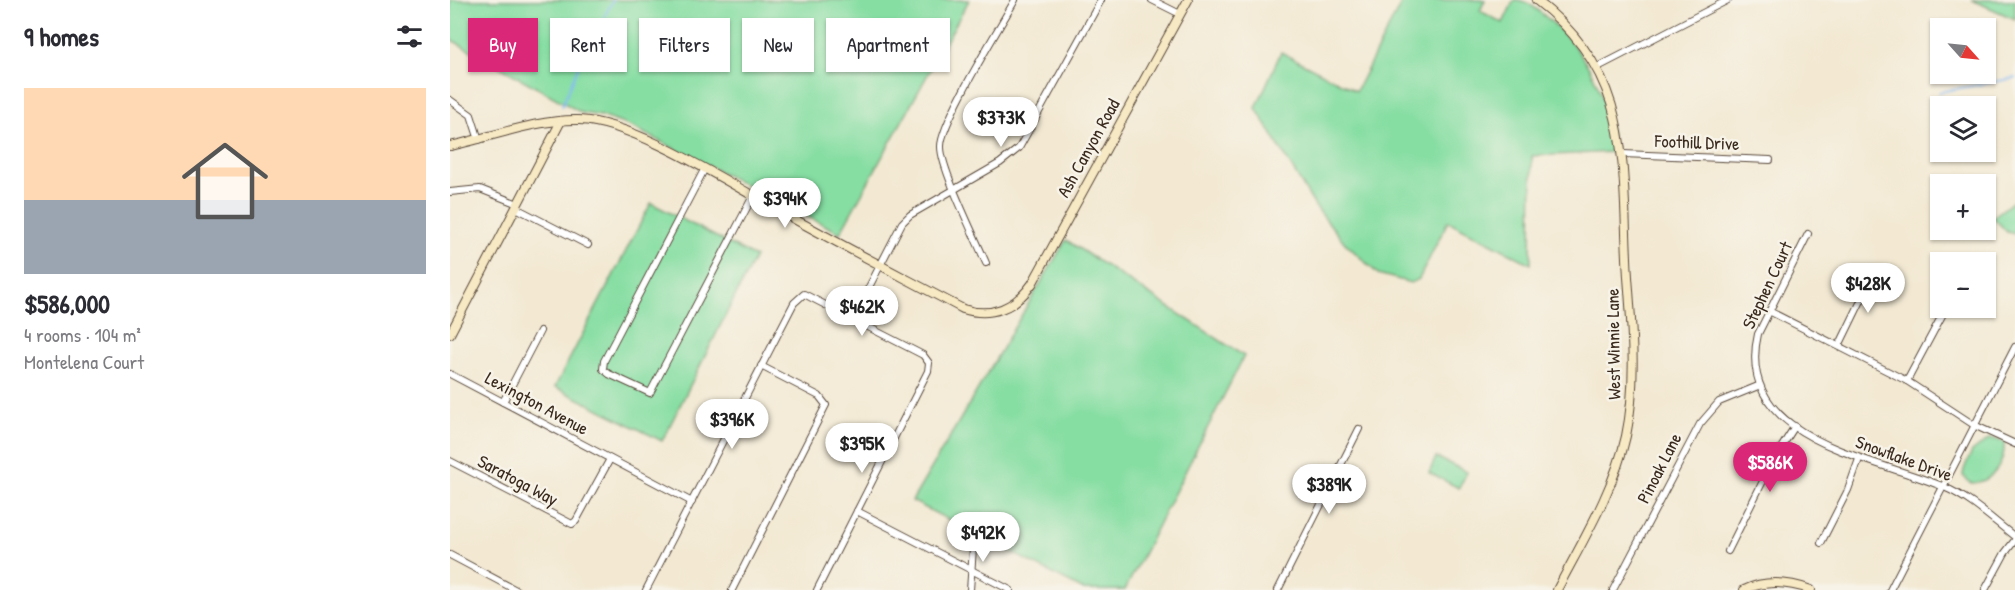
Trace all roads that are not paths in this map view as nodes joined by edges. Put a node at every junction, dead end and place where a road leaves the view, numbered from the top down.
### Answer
1 (1015, 0) edge
2 (1101, 0) edge
3 (1152, 0) edge
4 (1188, 0) edge
5 (1536, 0) edge
6 (1728, 0) edge
7 (1180, 14) junction
8 (1596, 68) junction
9 (450, 100) edge
10 (561, 121) junction
11 (479, 140) junction
12 (450, 146) edge
13 (1623, 154) junction
14 (1770, 160) dead end
15 (704, 170) junction
16 (955, 189) junction
17 (450, 192) edge
18 (753, 196) junction
19 (517, 206) junction
20 (1808, 234) dead end
21 (588, 245) dead end
22 (986, 263) dead end
23 (879, 264) junction
24 (1876, 270) dead end
25 (1769, 311) junction
26 (853, 318) junction
27 (1941, 318) edge
28 (540, 330) dead end
29 (450, 334) edge
30 (1839, 346) junction
31 (2015, 347) edge
32 (761, 366) junction
33 (450, 374) edge
34 (1907, 381) junction
35 (1758, 386) junction
36 (503, 402) junction
37 (1974, 425) junction
38 (1795, 426) junction
39 (1359, 429) dead end
40 (2015, 444) edge
41 (610, 459) junction
42 (1859, 459) junction
43 (450, 460) edge
44 (1943, 486) junction
45 (692, 502) junction
46 (857, 512) junction
47 (974, 534) dead end
48 (2015, 538) edge
49 (1821, 543) dead end
50 (1728, 550) dead end
51 (450, 555) edge
52 (970, 570) junction
53 (516, 590) edge
54 (646, 590) edge
55 (732, 590) edge
56 (817, 590) edge
57 (969, 590) edge
58 (1010, 590) edge
59 (1278, 590) edge
60 (1557, 590) edge
61 (1613, 590) edge
62 (1744, 590) edge
63 (1811, 590) edge
64 (1890, 590) edge
65 (1985, 590) edge

1 - 16 street
2 - 16 street
3 - 7 street
4 - 7 street, Ash Canyon Road
5 - 8 street, West Winnie Lane
6 - 8 street
7 - 23 street, Ash Canyon Road
8 - 13 street, West Winnie Lane
9 - 11 street
10 - 11 street
10 - 15 street
10 - 19 street
11 - 12 street
13 - 14 street, Foothill Drive
13 - 60 street, West Winnie Lane
15 - 18 street
15 - 18 street
16 - 22 street
16 - 23 street
17 - 19 street
18 - 23 street
19 - 21 street
19 - 29 street
20 - 25 street, Stephen Court
23 - 26 street
24 - 30 street
25 - 30 street
25 - 35 street, Stephen Court
26 - 32 street
26 - 46 street
27 - 34 street
28 - 36 street
30 - 34 street
31 - 37 street
32 - 45 street
32 - 55 street
33 - 36 street, Lexington Avenue
34 - 37 street
35 - 38 street, Snowflake Drive
35 - 61 street, Pinoak Lane
36 - 41 street, Lexington Avenue
37 - 40 street
37 - 44 street
38 - 42 street, Snowflake Drive
38 - 50 street
39 - 59 street
41 - 43 street, Saratoga Way
41 - 45 street, Lexington Avenue
42 - 44 street, Snowflake Drive
42 - 49 street
44 - 48 street, Snowflake Drive
44 - 64 street
45 - 54 street
46 - 52 street
46 - 56 street
47 - 52 street
48 - 65 street
51 - 53 street
52 - 57 street
52 - 58 street
62 - 63 street

